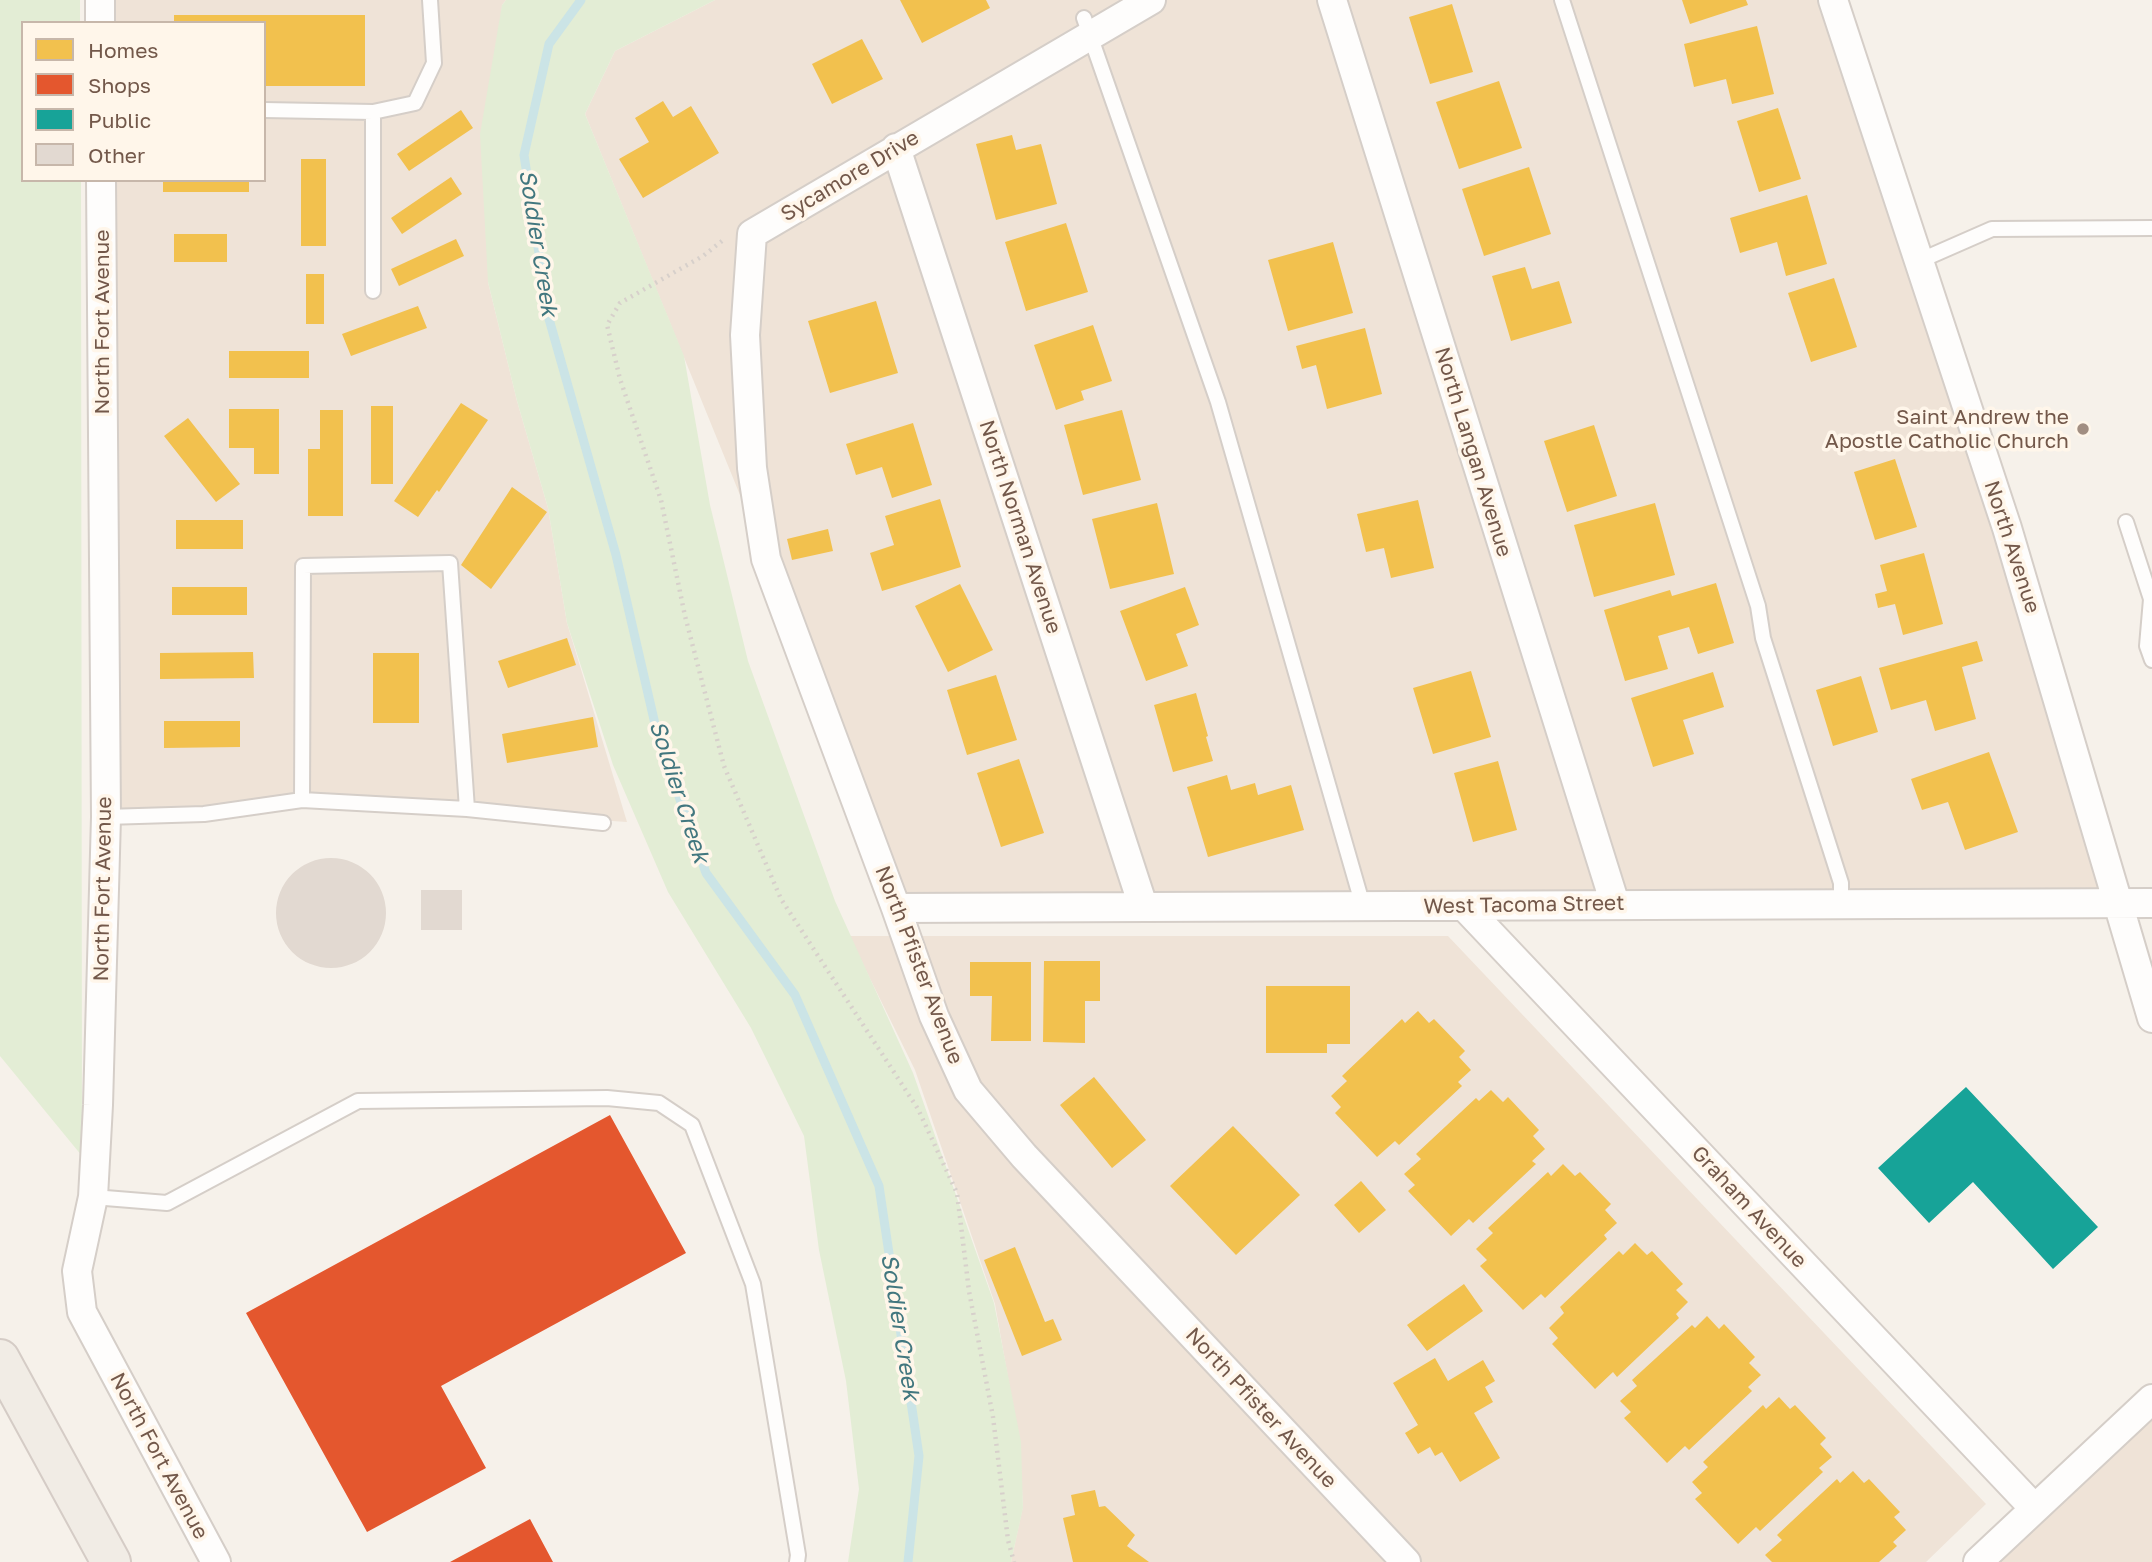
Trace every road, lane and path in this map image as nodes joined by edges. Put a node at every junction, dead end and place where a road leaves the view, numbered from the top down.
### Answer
1 (100, 0) edge
2 (430, 0) edge
3 (1151, 0) edge
4 (1332, 0) edge
5 (1562, 0) edge
6 (1833, 0) edge
7 (100, 21) edge
8 (1088, 27) junction
9 (266, 110) edge
10 (373, 112) junction
11 (896, 148) junction
12 (101, 182) edge
13 (2152, 228) edge
14 (1919, 261) junction
15 (373, 291) dead end
16 (752, 468) joint
17 (2126, 522) dead end
18 (2152, 660) edge
19 (302, 800) junction
20 (467, 809) junction
21 (106, 817) junction
22 (603, 823) dead end
23 (2152, 903) edge
24 (1615, 904) junction
25 (1841, 904) junction
26 (2118, 904) junction
27 (1143, 906) junction
28 (1363, 906) junction
29 (1465, 906) junction
30 (896, 908) junction
31 (2152, 1018) edge
32 (93, 1197) junction
33 (0, 1359) edge
34 (2152, 1399) edge
35 (2034, 1508) junction
36 (111, 1562) edge
37 (216, 1562) edge
38 (797, 1562) edge
39 (1406, 1562) edge
40 (1978, 1562) edge

1 - 7 street
2 - 10 lane
3 - 8 street, Sycamore Drive
4 - 24 street, North Langan Avenue
5 - 25 lane
6 - 14 street, North Avenue
8 - 11 street, Sycamore Drive
8 - 28 lane
9 - 10 lane
10 - 15 lane
11 - 16 street, Sycamore Drive
11 - 27 street, North Norman Avenue
12 - 21 street, North Fort Avenue
13 - 14 lane
14 - 26 street, North Avenue
16 - 30 street, North Pfister Avenue
17 - 18 lane
19 - 20 lane
19 - 20 lane
19 - 21 lane
20 - 22 lane
21 - 32 street, North Fort Avenue
23 - 26 street, West Tacoma Street
24 - 25 street, West Tacoma Street
24 - 29 street, West Tacoma Street
25 - 26 street, West Tacoma Street
26 - 31 street, North Avenue
27 - 28 street, West Tacoma Street
27 - 30 street, West Tacoma Street
28 - 29 street, West Tacoma Street
29 - 35 street, Graham Avenue
30 - 39 street, North Pfister Avenue
32 - 37 street, North Fort Avenue
32 - 38 lane
33 - 36 main road
34 - 35 street
35 - 40 street

